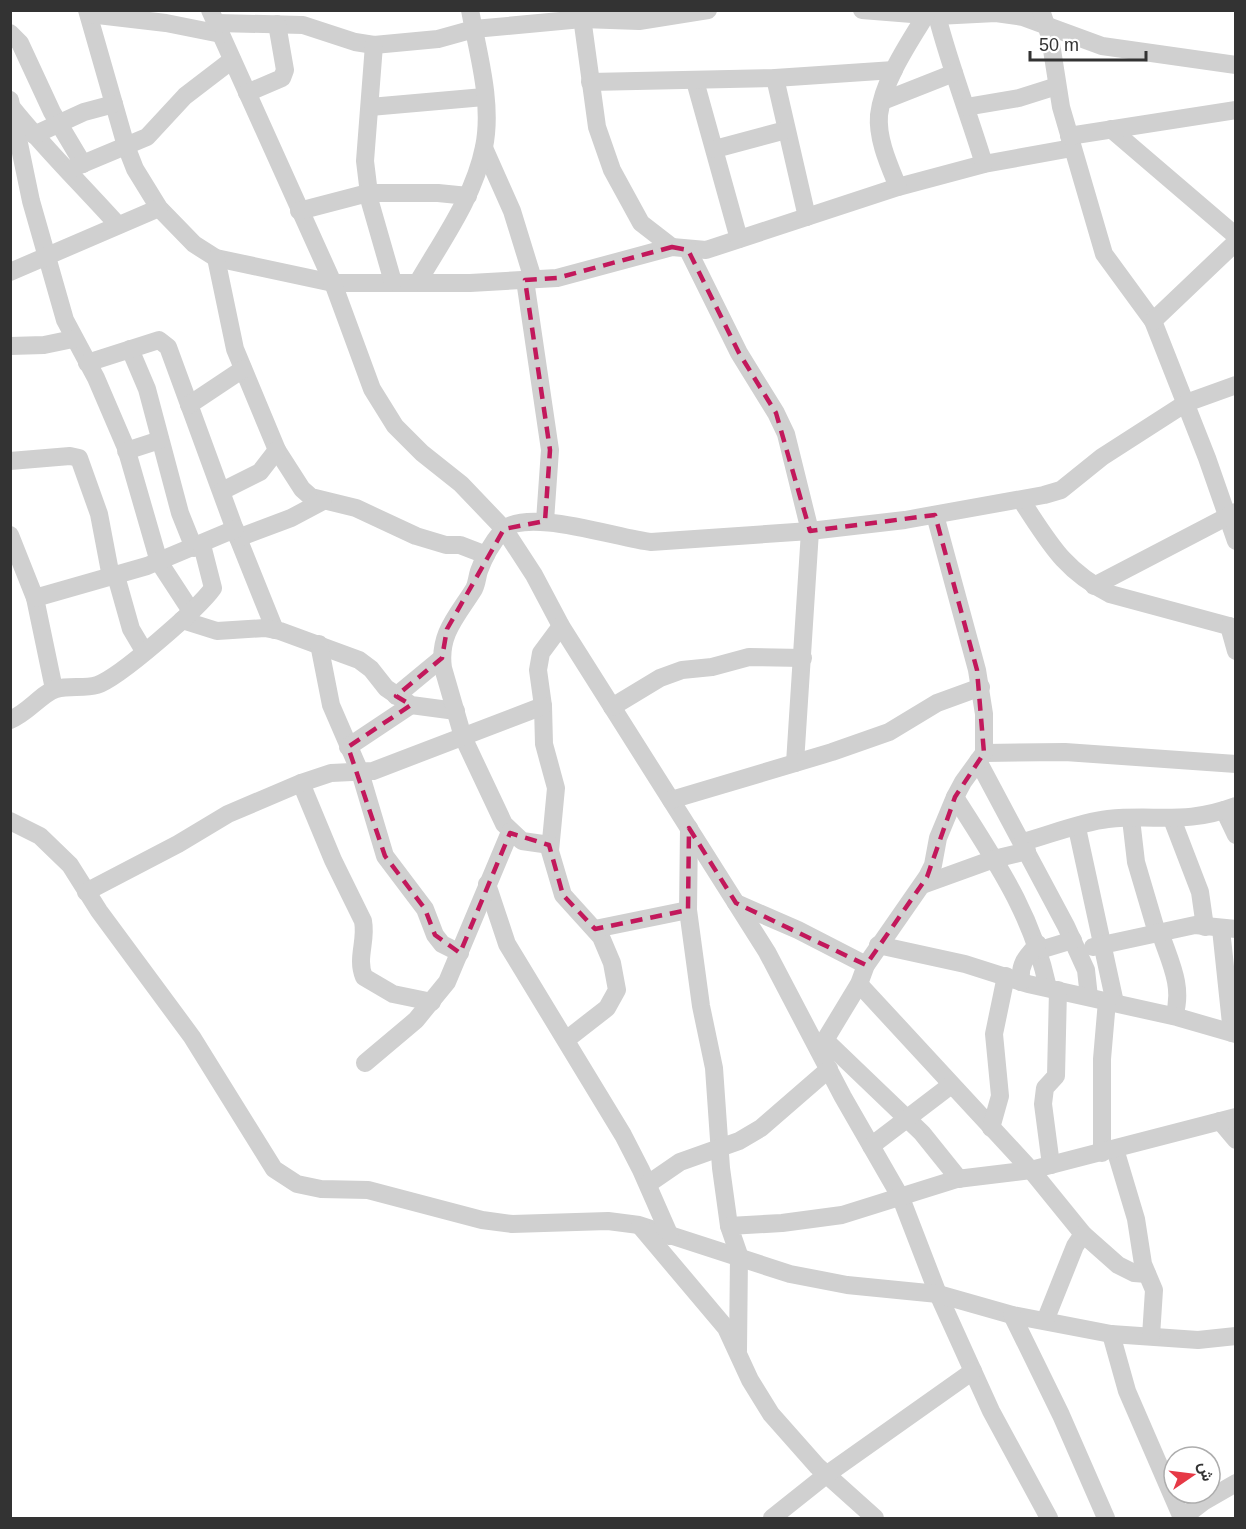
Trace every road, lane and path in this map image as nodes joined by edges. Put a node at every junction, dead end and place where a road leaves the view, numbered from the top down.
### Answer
1 (312, 10) edge
2 (470, 10) edge
3 (708, 10) edge
4 (862, 10) edge
5 (88, 12) edge
6 (930, 14) edge
7 (581, 15) edge
8 (1043, 17) edge
9 (216, 22) edge
10 (277, 24) junction
11 (316, 29) junction
12 (474, 29) junction
13 (10, 33) edge
14 (374, 45) junction
15 (232, 60) junction
16 (1236, 65) edge
17 (894, 70) junction
18 (954, 73) junction
19 (774, 78) junction
20 (695, 81) junction
21 (590, 82) junction
22 (1057, 86) junction
23 (247, 93) junction
24 (484, 97) junction
25 (883, 102) junction
26 (114, 104) junction
27 (11, 105) edge
28 (966, 107) junction
29 (370, 108) junction
30 (1236, 110) edge
31 (59, 122) junction
32 (1111, 129) junction
33 (786, 130) junction
34 (34, 135) junction
35 (1071, 142) junction
36 (126, 146) junction
37 (484, 148) junction
38 (715, 148) junction
39 (984, 164) junction
40 (76, 167) junction
41 (897, 187) junction
42 (368, 193) junction
43 (468, 196) junction
44 (159, 208) junction
45 (299, 211) junction
46 (807, 217) junction
47 (118, 225) junction
48 (1236, 236) edge
49 (739, 239) junction
50 (1236, 242) edge
51 (680, 248) junction
52 (48, 256) junction
53 (216, 258) junction
54 (10, 272) edge
55 (529, 279) junction
56 (393, 282) junction
57 (418, 282) junction
58 (333, 283) junction
59 (1154, 321) junction
60 (73, 339) junction
61 (10, 346) edge
62 (130, 349) junction
63 (87, 363) junction
64 (243, 369) junction
65 (1236, 385) edge
66 (1185, 403) junction
67 (189, 405) junction
68 (160, 440) junction
69 (278, 450) junction
70 (126, 451) junction
71 (10, 461) edge
72 (222, 490) junction
73 (1021, 500) junction
74 (323, 501) junction
75 (1231, 514) edge
76 (935, 515) junction
77 (545, 521) junction
78 (504, 529) junction
79 (810, 531) junction
80 (237, 534) junction
81 (10, 535) edge
82 (1236, 541) edge
83 (198, 546) junction
84 (486, 555) junction
85 (159, 561) junction
86 (114, 577) junction
87 (1094, 586) junction
88 (35, 598) junction
89 (187, 616) junction
90 (561, 626) junction
91 (1232, 627) edge
92 (275, 630) junction
93 (319, 644) junction
94 (144, 651) junction
95 (1236, 651) edge
96 (442, 658) junction
97 (802, 658) junction
98 (981, 687) junction
99 (54, 689) junction
100 (404, 701) junction
101 (543, 706) junction
102 (612, 707) junction
103 (456, 711) junction
104 (10, 720) edge
105 (464, 737) junction
106 (348, 747) junction
107 (981, 757) junction
108 (795, 763) junction
109 (1236, 764) edge
110 (360, 772) junction
111 (301, 783) junction
112 (955, 798) junction
113 (671, 800) junction
114 (1230, 808) edge
115 (1131, 819) junction
116 (1172, 819) junction
117 (10, 821) edge
118 (689, 828) junction
119 (1077, 828) junction
120 (510, 832) junction
121 (1236, 835) edge
122 (550, 845) junction
123 (1025, 847) junction
124 (994, 859) junction
125 (487, 884) junction
126 (922, 885) junction
127 (86, 892) junction
128 (736, 903) junction
129 (688, 910) junction
130 (1220, 928) edge
131 (595, 929) junction
132 (1159, 933) junction
133 (878, 945) junction
134 (1074, 945) junction
135 (1104, 945) junction
136 (1039, 947) junction
137 (460, 953) junction
138 (866, 965) junction
139 (1013, 979) junction
140 (858, 984) junction
141 (1053, 989) junction
142 (1089, 997) junction
143 (432, 1002) junction
144 (1111, 1002) junction
145 (1174, 1016) junction
146 (1234, 1033) edge
147 (566, 1040) junction
148 (822, 1045) junction
149 (365, 1063) dead end
150 (829, 1069) junction
151 (951, 1085) junction
152 (907, 1119) junction
153 (1228, 1119) edge
154 (991, 1128) junction
155 (1236, 1140) edge
156 (871, 1146) junction
157 (719, 1149) junction
158 (1109, 1151) junction
159 (1051, 1165) junction
160 (1031, 1170) junction
161 (959, 1179) junction
162 (648, 1184) junction
163 (901, 1198) junction
164 (639, 1225) junction
165 (729, 1226) junction
166 (1083, 1234) junction
167 (670, 1236) junction
168 (738, 1255) junction
169 (1147, 1274) junction
170 (938, 1294) junction
171 (1012, 1314) junction
172 (1045, 1321) junction
173 (1111, 1334) junction
174 (1151, 1336) junction
175 (1236, 1336) edge
176 (738, 1351) junction
177 (973, 1371) junction
178 (826, 1475) junction
179 (1236, 1483) edge
180 (772, 1518) edge
181 (875, 1518) edge
182 (1049, 1518) edge
183 (1106, 1518) edge
184 (1182, 1518) edge

1 - 11 street
2 - 12 street
3 - 7 street
4 - 6 street
5 - 9 street
5 - 26 street
6 - 8 street
6 - 17 street
6 - 18 street
7 - 12 street
7 - 21 street
8 - 16 street
8 - 22 street
9 - 10 street
9 - 15 street
10 - 11 street
10 - 23 street
11 - 14 street
12 - 14 street
12 - 24 street
13 - 31 street
14 - 29 street
15 - 23 street
15 - 36 street
17 - 19 street
17 - 25 street
18 - 25 street
18 - 28 street
19 - 20 street
19 - 33 street
20 - 21 street
20 - 38 street
21 - 51 street
22 - 28 street
22 - 35 street
23 - 45 street
24 - 29 street
24 - 37 street
25 - 41 street
26 - 31 street
26 - 36 street
27 - 34 street
27 - 52 street
28 - 39 street
29 - 42 street
30 - 32 street
31 - 34 street
31 - 40 street
32 - 35 street
32 - 48 street
33 - 38 street
33 - 46 street
34 - 40 street
35 - 39 street
35 - 59 street
36 - 40 street
36 - 44 street
37 - 43 street
37 - 55 street
38 - 49 street
39 - 41 street
40 - 47 street
41 - 46 street
42 - 43 street
42 - 45 street
42 - 56 street
43 - 57 street
44 - 47 street
44 - 53 street
45 - 58 street
46 - 49 street
47 - 52 street
49 - 51 street
50 - 59 street
51 - 55 street
51 - 79 street
52 - 54 street
52 - 60 street
53 - 58 street
53 - 64 street
55 - 57 street
55 - 77 street
56 - 57 street
56 - 58 street
58 - 78 street
59 - 66 street
60 - 61 street
60 - 63 street
62 - 63 street
62 - 67 street
62 - 68 street
63 - 70 street
64 - 67 street
64 - 69 street
65 - 66 street
66 - 73 street
66 - 75 street
67 - 72 street
68 - 70 street
68 - 83 street
69 - 72 street
69 - 74 street
70 - 85 street
71 - 86 street
72 - 80 street
73 - 76 street
73 - 87 street
74 - 80 street
74 - 84 street
75 - 82 street
75 - 87 street
76 - 79 street
76 - 98 street
77 - 78 street
77 - 79 street
78 - 84 street
78 - 90 street
79 - 97 street
80 - 83 street
80 - 92 street
81 - 88 street
83 - 85 street
83 - 89 street
84 - 96 street
85 - 86 street
85 - 89 street
86 - 88 street
86 - 94 street
87 - 91 street
88 - 99 street
89 - 92 street
89 - 94 street
90 - 101 street
90 - 102 street
91 - 95 street
92 - 93 street
93 - 100 street
93 - 106 street
94 - 99 street
96 - 100 street
96 - 103 street
97 - 102 street
97 - 108 street
98 - 107 street
98 - 108 street
99 - 104 street
100 - 103 street
100 - 106 street
101 - 105 street
101 - 122 street
102 - 113 street
103 - 105 street
105 - 110 street
105 - 120 street
106 - 110 street
107 - 109 street
107 - 112 street
107 - 123 street
108 - 113 street
110 - 111 street
110 - 137 street
111 - 127 street
111 - 143 street
112 - 124 street
112 - 126 street
113 - 118 street
114 - 116 street
114 - 121 street
115 - 116 street
115 - 119 street
115 - 132 street
116 - 130 street
117 - 127 street
118 - 128 street
118 - 129 street
119 - 123 street
119 - 135 street
120 - 122 street
120 - 125 street
122 - 131 street
123 - 124 street
123 - 134 street
124 - 126 street
124 - 136 street
125 - 137 street
125 - 147 street
126 - 133 street
127 - 164 street
128 - 138 street
128 - 148 street
129 - 131 street
129 - 157 street
130 - 132 street
130 - 146 street
131 - 147 street
132 - 135 street
132 - 145 street
133 - 138 street
133 - 139 street
134 - 135 street
134 - 136 street
134 - 142 street
135 - 144 street
136 - 139 street
136 - 141 street
137 - 143 street
138 - 140 street
139 - 141 street
139 - 154 street
140 - 148 street
140 - 151 street
141 - 142 street
141 - 159 street
142 - 144 street
143 - 149 street
144 - 145 street
144 - 158 street
145 - 146 street
147 - 162 street
148 - 150 street
148 - 152 street
150 - 156 street
150 - 157 street
151 - 152 street
151 - 154 street
152 - 156 street
152 - 161 street
153 - 155 street
153 - 158 street
154 - 160 street
156 - 163 street
157 - 162 street
157 - 165 street
158 - 159 street
158 - 169 street
159 - 160 street
160 - 161 street
160 - 166 street
161 - 163 street
162 - 167 street
163 - 165 street
163 - 170 street
164 - 167 street
164 - 176 street
165 - 168 street
166 - 169 street
166 - 172 street
167 - 168 street
168 - 170 street
168 - 176 street
169 - 174 street
170 - 171 street
170 - 177 street
171 - 172 street
171 - 183 street
172 - 173 street
173 - 174 street
173 - 184 street
174 - 175 street
176 - 178 street
177 - 178 street
177 - 182 street
178 - 180 street
178 - 181 street
179 - 184 street

